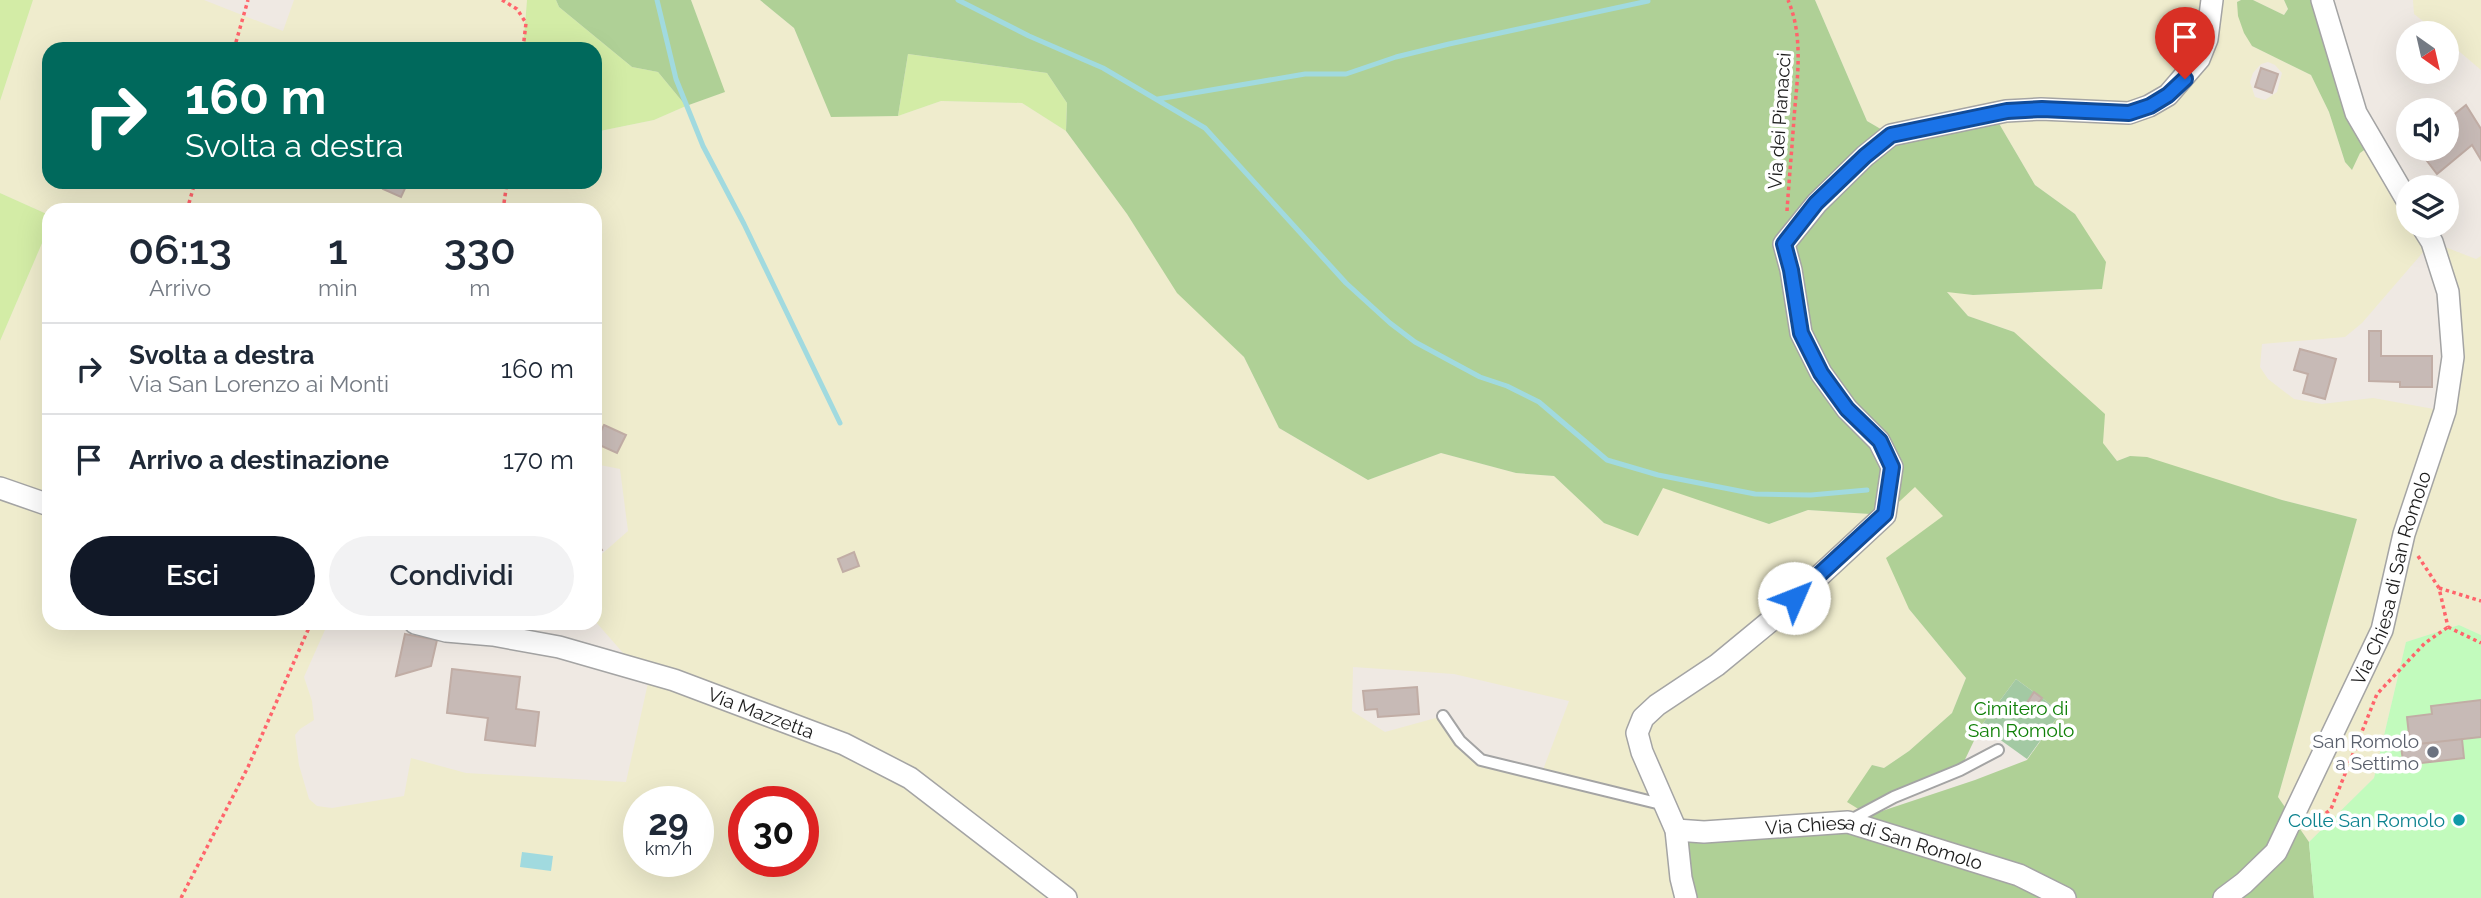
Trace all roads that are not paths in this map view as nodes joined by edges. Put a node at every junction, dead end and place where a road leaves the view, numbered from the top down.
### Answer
1 (2212, 0) edge
2 (2322, 0) edge
3 (2396, 181) edge
4 (2430, 238) edge
5 (0, 488) edge
6 (42, 503) edge
7 (442, 630) edge
8 (1443, 716) dead end
9 (1998, 750) dead end
10 (1665, 805) junction
11 (1849, 822) junction
12 (1675, 830) junction
13 (1066, 898) edge
14 (1686, 898) edge
15 (2065, 898) edge
16 (2224, 898) edge

1 - 10 street
2 - 3 street
4 - 16 street, Via Chiesa di San Romolo
5 - 6 street
7 - 13 street, Via Mazzetta
8 - 10 lane
9 - 11 lane
10 - 12 street
11 - 12 street, Via Chiesa di San Romolo
11 - 15 street, Via Chiesa di San Romolo
12 - 14 street

